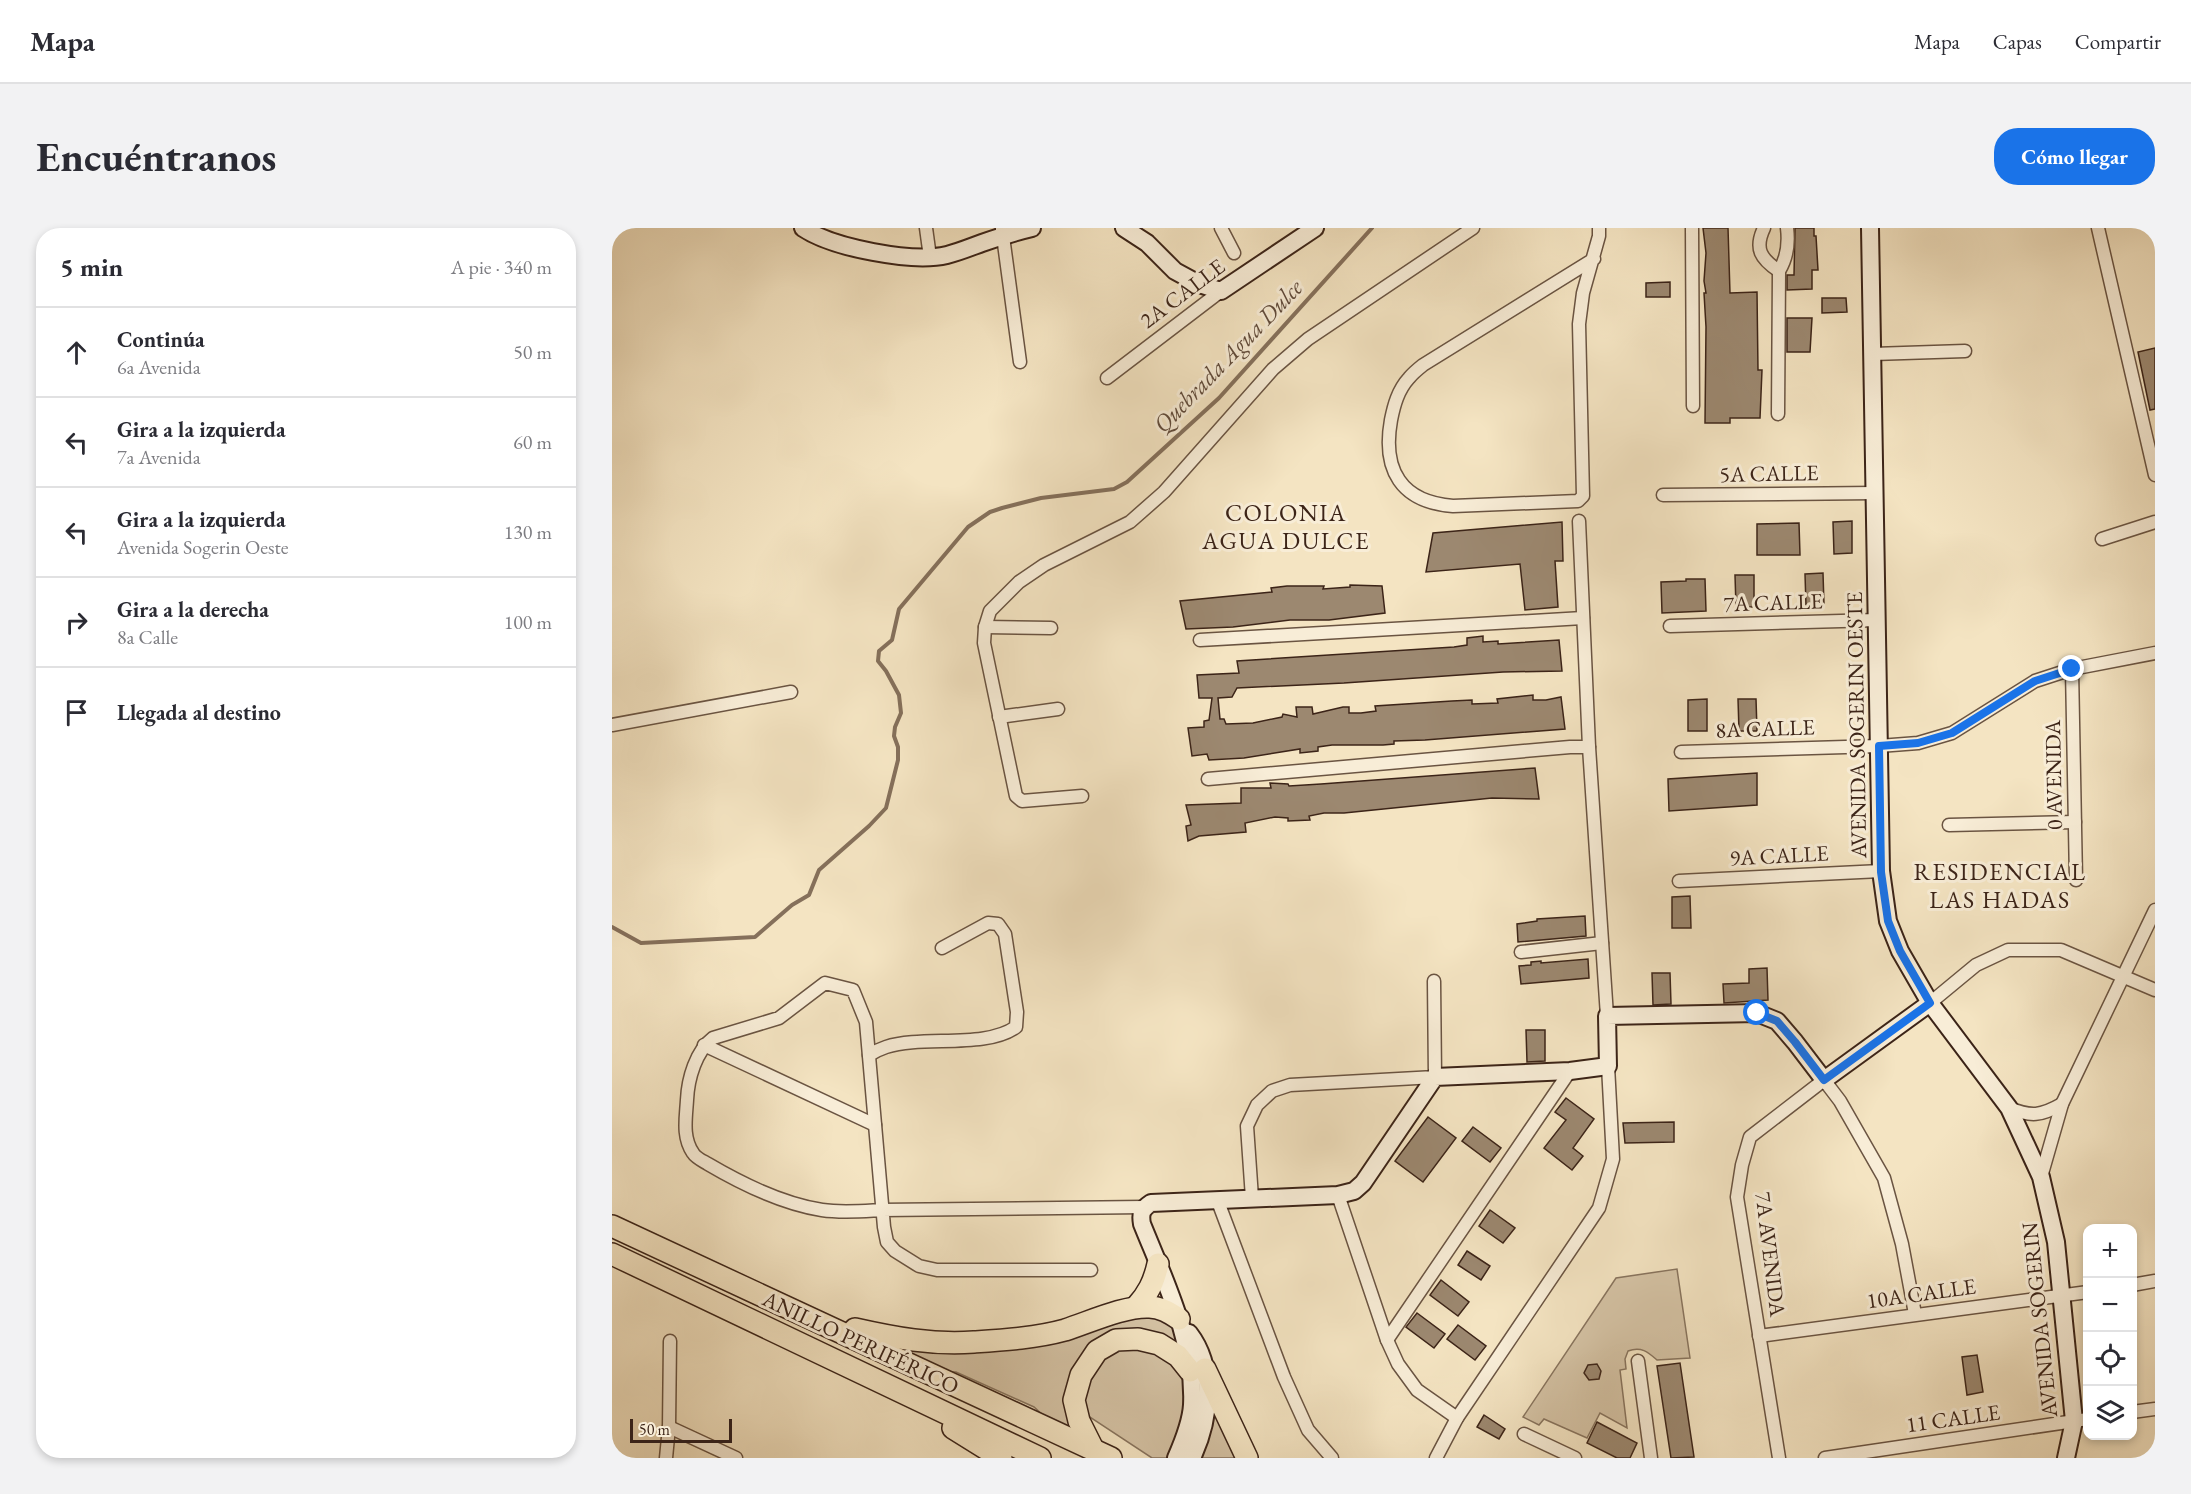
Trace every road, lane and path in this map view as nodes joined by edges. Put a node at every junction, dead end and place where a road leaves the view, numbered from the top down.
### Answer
1 (803, 228) edge
2 (926, 228) edge
3 (1032, 228) edge
4 (1124, 228) edge
5 (1221, 228) edge
6 (1315, 228) edge
7 (1473, 228) edge
8 (1599, 228) edge
9 (1692, 228) edge
10 (1764, 228) edge
11 (1787, 228) edge
12 (1870, 228) edge
13 (2098, 228) edge
14 (1003, 232) edge
15 (1234, 253) dead end
16 (930, 257) junction
17 (1594, 259) junction
18 (1779, 271) junction
19 (1221, 291) junction
20 (1965, 351) dead end
21 (1873, 354) junction
22 (1020, 362) dead end
23 (1107, 378) dead end
24 (1693, 406) dead end
25 (1778, 414) dead end
26 (2155, 475) edge
27 (1875, 493) junction
28 (1663, 495) dead end
29 (1579, 521) dead end
30 (2155, 522) edge
31 (2102, 539) dead end
32 (1582, 618) junction
33 (1877, 620) junction
34 (1670, 626) dead end
35 (985, 627) junction
36 (1051, 628) dead end
37 (1200, 640) dead end
38 (2155, 653) edge
39 (2072, 669) junction
40 (791, 692) dead end
41 (1058, 709) dead end
42 (999, 717) junction
43 (612, 725) edge
44 (1879, 746) junction
45 (1589, 747) junction
46 (1681, 752) dead end
47 (1208, 779) dead end
48 (1082, 796) dead end
49 (2075, 822) junction
50 (1949, 825) dead end
51 (1881, 872) junction
52 (2076, 880) dead end
53 (1679, 881) dead end
54 (2155, 910) edge
55 (1602, 943) junction
56 (942, 948) dead end
57 (1521, 952) dead end
58 (2124, 976) junction
59 (1434, 981) dead end
60 (2155, 990) edge
61 (1930, 1003) junction
62 (1607, 1016) junction
63 (704, 1045) junction
64 (869, 1055) junction
65 (1608, 1066) junction
66 (1570, 1071) junction
67 (1435, 1077) junction
68 (1824, 1080) junction
69 (2062, 1104) junction
70 (2009, 1108) junction
71 (875, 1125) junction
72 (2041, 1177) junction
73 (1338, 1195) junction
74 (1252, 1198) junction
75 (1217, 1199) junction
76 (1144, 1207) junction
77 (882, 1210) junction
78 (612, 1226) edge
79 (612, 1254) edge
80 (1158, 1264) junction
81 (1091, 1270) dead end
82 (2155, 1281) edge
83 (2137, 1284) edge
84 (2083, 1293) edge
85 (2061, 1296) junction
86 (1136, 1307) junction
87 (1915, 1314) junction
88 (1179, 1319) junction
89 (817, 1321) junction
90 (1759, 1336) junction
91 (1387, 1340) junction
92 (670, 1341) dead end
93 (1638, 1361) dead end
94 (1198, 1370) junction
95 (872, 1376) junction
96 (2155, 1409) edge
97 (2137, 1411) edge
98 (1457, 1418) junction
99 (2081, 1420) edge
100 (669, 1427) junction
101 (1524, 1434) dead end
102 (1186, 1453) edge
103 (1102, 1454) edge
104 (666, 1458) edge
105 (736, 1458) edge
106 (1001, 1458) edge
107 (1040, 1458) edge
108 (1247, 1458) edge
109 (1332, 1458) edge
110 (1436, 1458) edge
111 (1575, 1458) edge
112 (1651, 1458) edge
113 (1779, 1458) edge
114 (1825, 1458) edge
115 (2066, 1458) edge

1 - 16 street
2 - 16 street
3 - 14 street
4 - 19 street
5 - 15 street
6 - 19 street, 2A CALLE
7 - 35 street
8 - 17 street
9 - 24 street
10 - 18 street
11 - 18 street
12 - 21 street, AVENIDA SOGERIN OESTE
13 - 26 street
14 - 16 street
14 - 22 street
17 - 17 street
18 - 25 street
19 - 23 street, 2A CALLE
20 - 21 street
21 - 27 street, AVENIDA SOGERIN OESTE
27 - 28 street, 5A CALLE
27 - 33 street, AVENIDA SOGERIN OESTE
29 - 32 street
30 - 31 street
32 - 37 street
32 - 45 street
33 - 34 street, 7A CALLE
33 - 44 street, AVENIDA SOGERIN OESTE
35 - 36 street
35 - 42 street
38 - 39 street, 8A CALLE
39 - 44 street, 8A CALLE
39 - 49 street, 0 AVENIDA
40 - 43 street
41 - 42 street
42 - 48 street
44 - 46 street, 8A CALLE
44 - 51 street, AVENIDA SOGERIN OESTE
45 - 47 street
45 - 55 street
49 - 50 street
49 - 52 street, 0 AVENIDA
51 - 53 street, 9A CALLE
51 - 61 street, AVENIDA SOGERIN OESTE
54 - 58 street
55 - 57 street
55 - 62 street
56 - 64 street
58 - 60 street, 7A AVENIDA
58 - 61 street, 7A AVENIDA
58 - 69 street
59 - 67 street
61 - 68 street, 7A AVENIDA
61 - 70 street, AVENIDA SOGERIN OESTE
62 - 65 street
62 - 68 street
63 - 64 street
63 - 71 street
63 - 77 street
64 - 71 street
65 - 66 street
65 - 98 street
66 - 67 street
66 - 91 street
67 - 73 street
67 - 74 street
68 - 87 street
68 - 90 street, 7A AVENIDA
69 - 70 street
69 - 72 street
70 - 72 street, AVENIDA SOGERIN OESTE
71 - 77 street
72 - 85 street, AVENIDA SOGERIN
73 - 74 street
73 - 91 street
74 - 75 street
75 - 76 street
75 - 109 street
76 - 77 street
76 - 80 street
77 - 81 street
78 - 89 highway, ANILLO PERIFÉRICO
79 - 95 highway, ANILLO PERIFÉRICO
80 - 86 highway
80 - 88 street
82 - 83 street
84 - 85 street, 10A CALLE
85 - 87 street, 10A CALLE
85 - 99 street, AVENIDA SOGERIN
86 - 88 highway
86 - 89 highway
87 - 90 street, 10A CALLE
88 - 94 street
89 - 103 highway, ANILLO PERIFÉRICO
90 - 113 street, 7A AVENIDA
91 - 98 street
92 - 100 street
93 - 112 street
94 - 102 street
94 - 103 highway
94 - 108 highway
95 - 106 highway
95 - 107 highway, ANILLO PERIFÉRICO
96 - 97 street
98 - 110 street
99 - 114 street, 11 CALLE
99 - 115 street, AVENIDA SOGERIN
100 - 104 street
100 - 105 street
101 - 111 street

